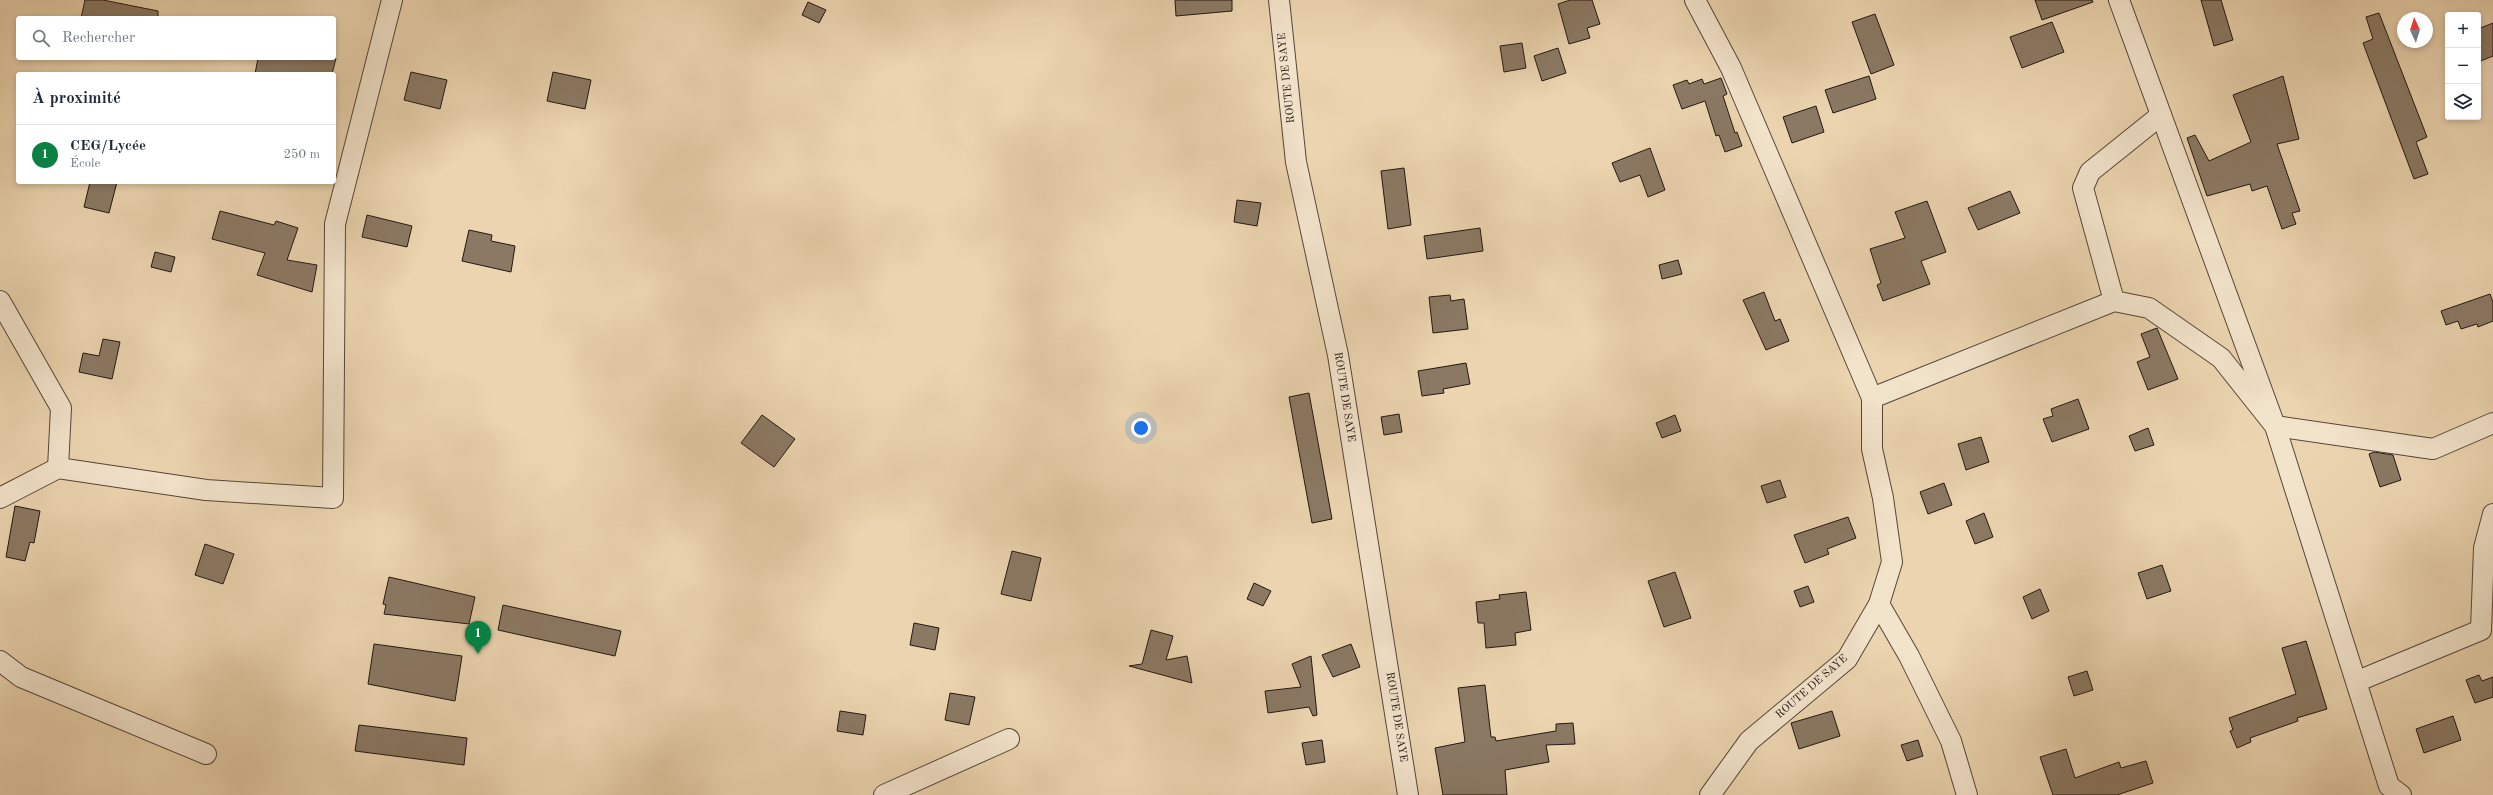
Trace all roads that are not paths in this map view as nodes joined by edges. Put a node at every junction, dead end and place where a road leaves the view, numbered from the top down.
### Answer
1 (392, 0) edge
2 (1278, 0) edge
3 (1695, 0) edge
4 (2119, 0) edge
5 (2161, 115) junction
6 (0, 301) edge
7 (2114, 301) junction
8 (1872, 398) junction
9 (2275, 426) junction
10 (2492, 427) edge
11 (58, 468) junction
12 (0, 498) edge
13 (2493, 514) edge
14 (1879, 604) junction
15 (0, 661) edge
16 (2358, 681) junction
17 (1009, 739) dead end
18 (206, 754) dead end
19 (884, 795) edge
20 (1408, 795) edge
21 (1710, 795) edge
22 (1967, 795) edge
23 (2401, 795) edge

1 - 11 street
2 - 20 street, ROUTE DE SAYE
3 - 8 street
4 - 5 street
5 - 7 street
5 - 9 street
6 - 11 street
7 - 8 street
7 - 9 street
8 - 14 street, ROUTE DE SAYE
9 - 10 street
9 - 16 street
11 - 12 street
13 - 16 street
14 - 21 street, ROUTE DE SAYE
14 - 22 street
15 - 18 street
16 - 23 street
17 - 19 street

